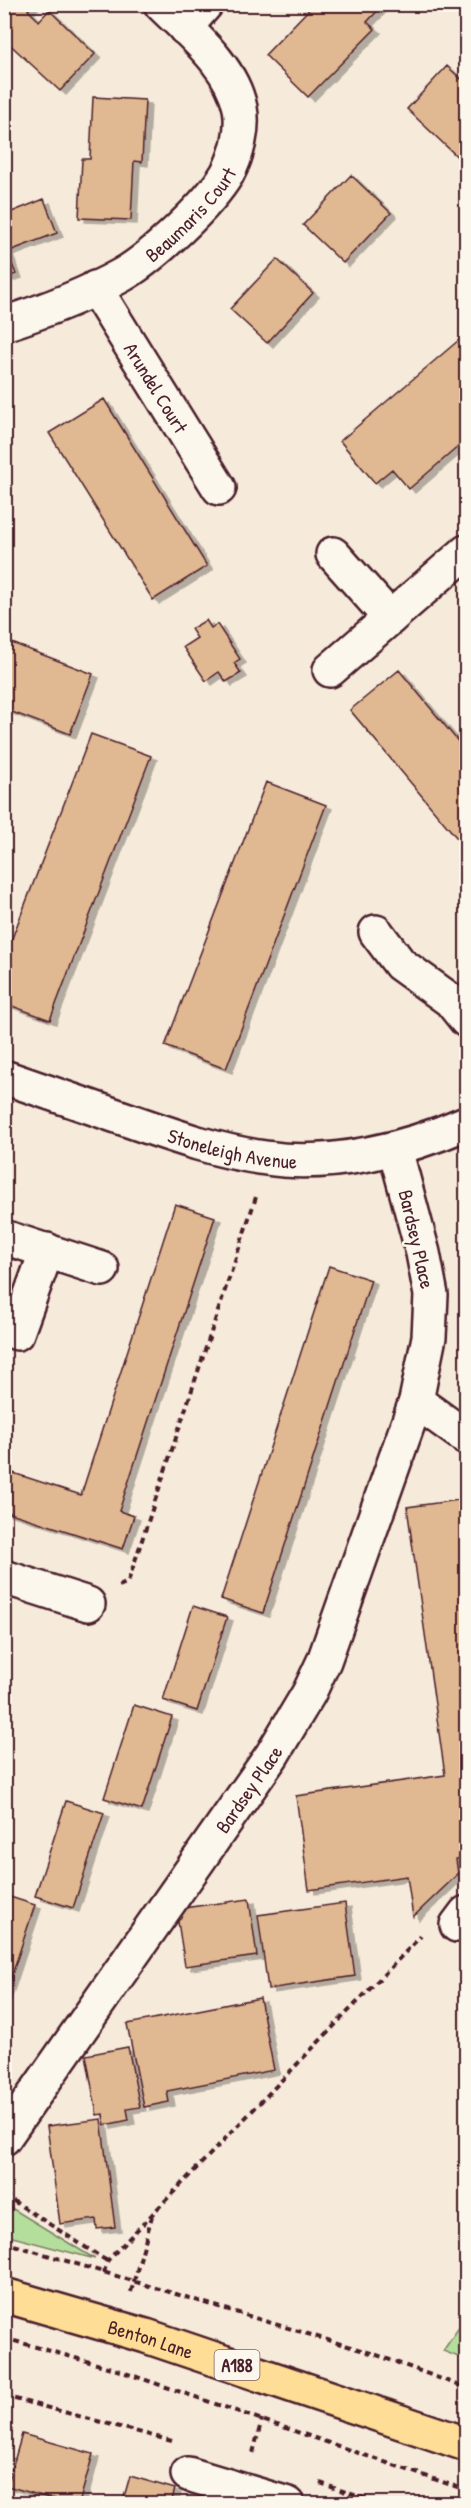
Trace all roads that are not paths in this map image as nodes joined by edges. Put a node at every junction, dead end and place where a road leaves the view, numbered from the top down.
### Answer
1 (161, 4) edge
2 (196, 16) edge
3 (95, 288) junction
4 (4, 324) edge
5 (219, 488) dead end
6 (466, 552) edge
7 (333, 554) dead end
8 (390, 618) junction
9 (330, 670) dead end
10 (376, 932) dead end
11 (466, 1020) edge
12 (4, 1077) edge
13 (466, 1123) edge
14 (395, 1149) junction
15 (4, 1237) edge
16 (47, 1250) junction
17 (102, 1269) dead end
18 (17, 1333) dead end
19 (416, 1401) junction
20 (466, 1437) edge
21 (4, 1576) edge
22 (88, 1604) road end
23 (4, 2138) edge
24 (4, 2295) edge
25 (466, 2444) edge
26 (188, 2474) dead end
27 (248, 2498) edge
28 (288, 2504) edge

1 - 2 street, Beaumaris Court
2 - 3 street, Beaumaris Court
3 - 4 street, Beaumaris Court
3 - 5 street, Arundel Court
6 - 8 street
7 - 8 street
8 - 9 street
10 - 11 street
12 - 14 street, Stoneleigh Avenue
13 - 14 street, Stoneleigh Avenue
14 - 19 street, Bardsey Place
15 - 16 street
16 - 17 street
16 - 18 street
19 - 20 street
19 - 23 street, Bardsey Place
21 - 22 street
24 - 25 main road, Benton Lane / A188
26 - 27 street
27 - 28 street

